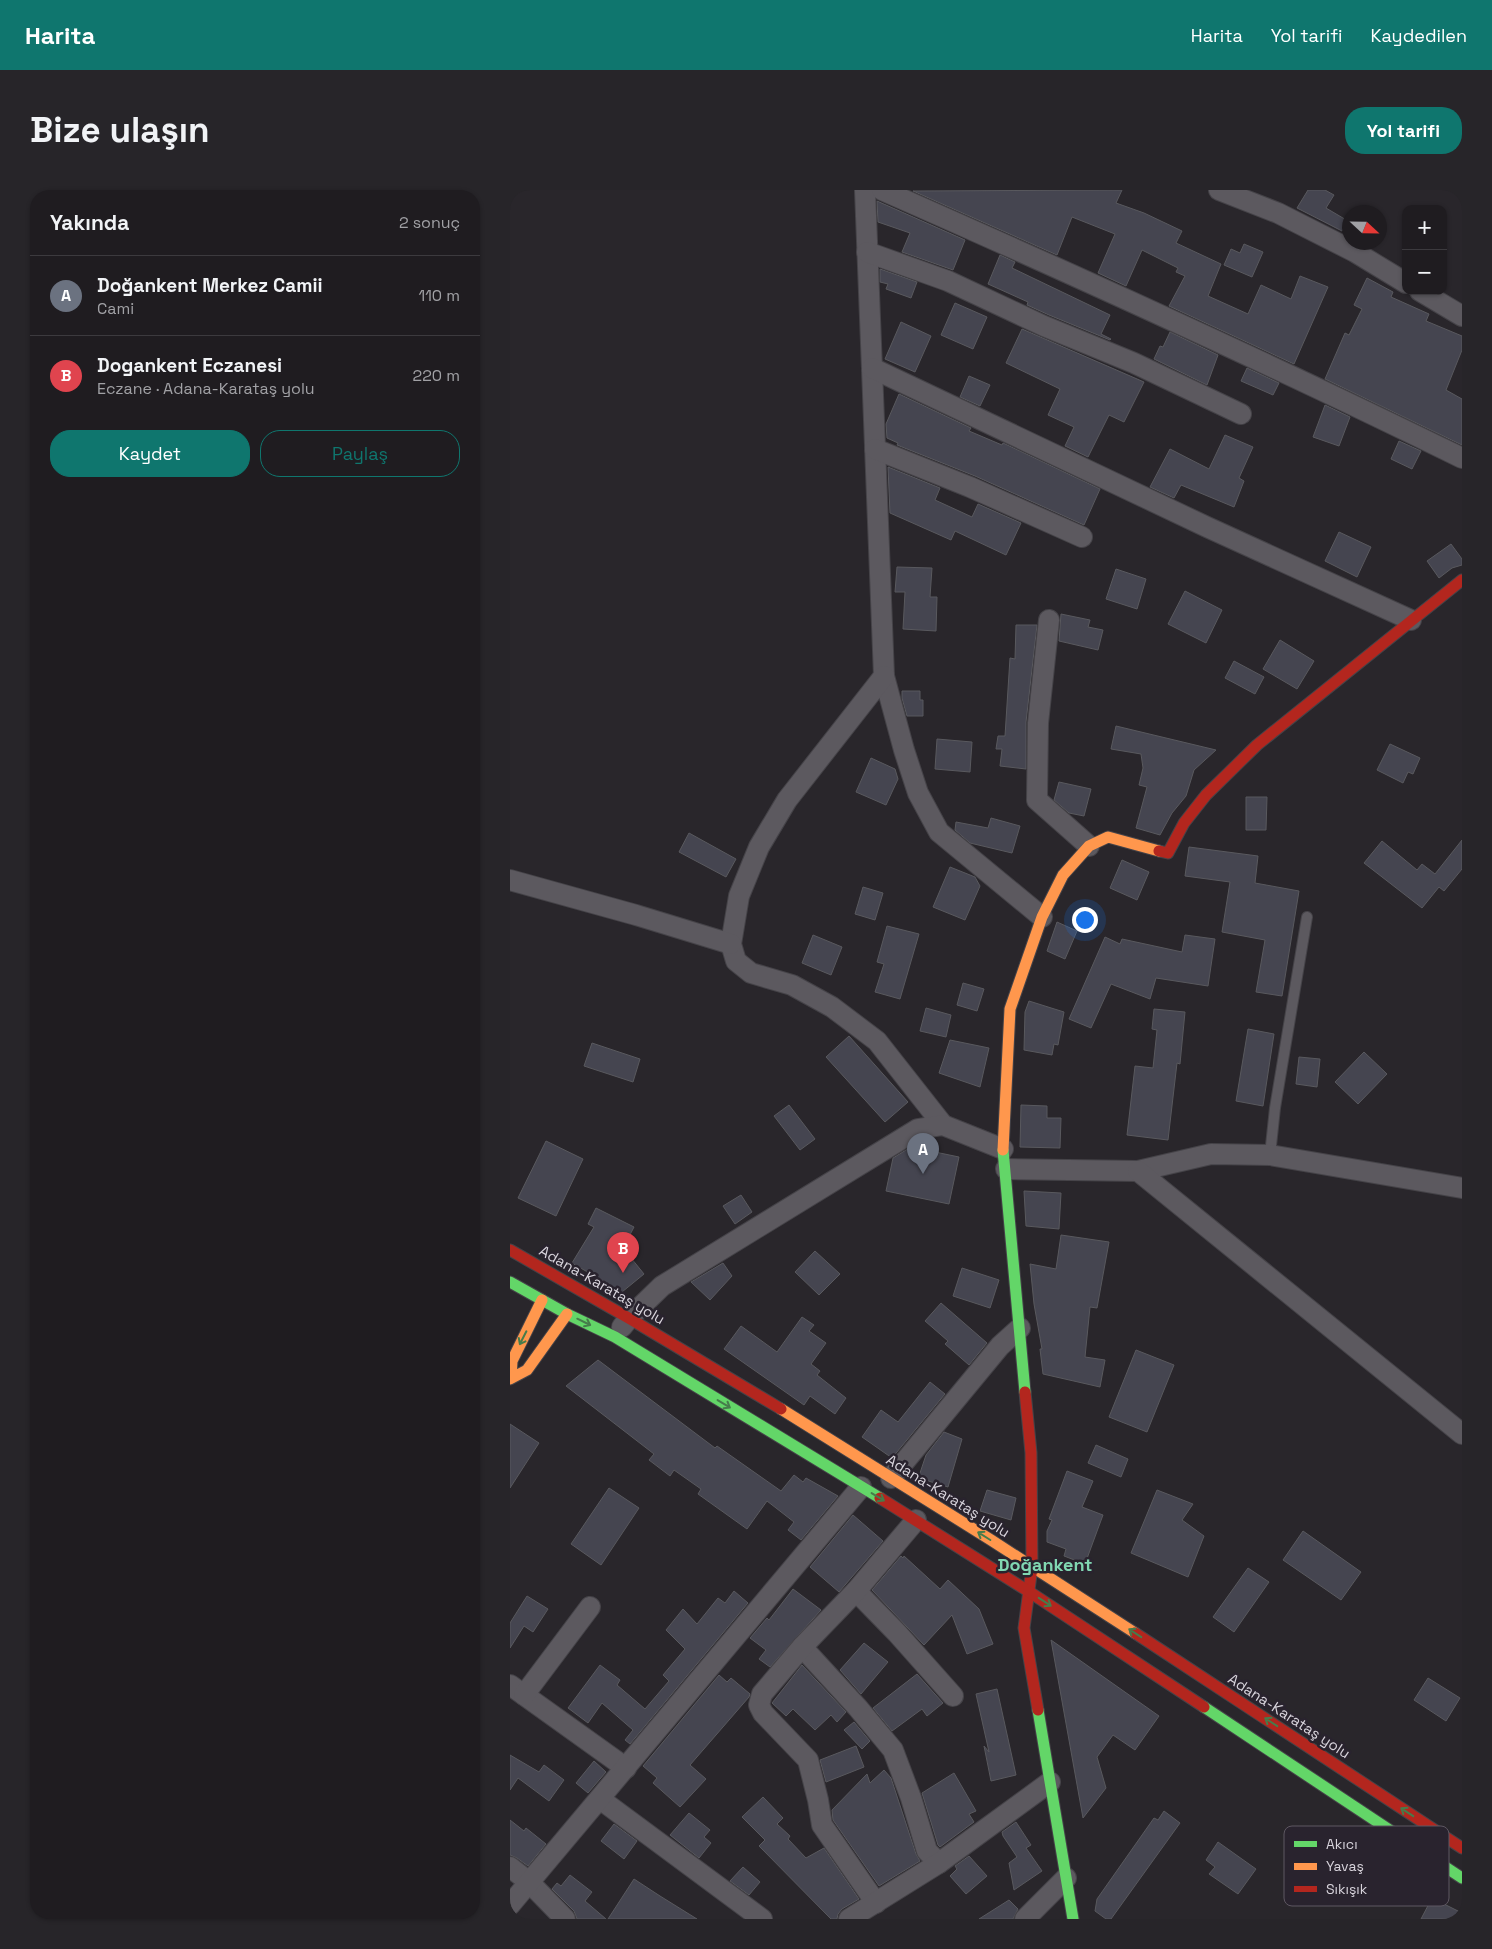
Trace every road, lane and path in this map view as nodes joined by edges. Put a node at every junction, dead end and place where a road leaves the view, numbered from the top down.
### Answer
1 (865, 190) edge
2 (882, 190) edge
3 (1220, 190) edge
4 (867, 252) junction
5 (1402, 281) edge
6 (1427, 295) edge
7 (1462, 316) edge
8 (872, 368) junction
9 (1241, 414) dead end
10 (875, 449) junction
11 (1462, 458) edge
12 (1082, 537) dead end
13 (1462, 580) edge
14 (1049, 620) dead end
15 (1411, 620) junction
16 (884, 676) junction
17 (1088, 846) junction
18 (510, 880) edge
19 (1042, 917) junction
20 (1307, 917) dead end
21 (731, 944) junction
22 (943, 1125) junction
23 (1003, 1149) junction
24 (1270, 1156) junction
25 (1006, 1169) junction
26 (1138, 1171) junction
27 (1462, 1188) edge
28 (510, 1250) edge
29 (510, 1282) edge
30 (542, 1300) junction
31 (567, 1314) junction
32 (630, 1317) junction
33 (1020, 1328) junction
34 (615, 1337) junction
35 (510, 1378) edge
36 (1462, 1434) edge
37 (891, 1478) junction
38 (861, 1488) junction
39 (916, 1520) junction
40 (1032, 1567) junction
41 (856, 1591) junction
42 (1028, 1591) junction
43 (590, 1607) dead end
44 (802, 1647) junction
45 (517, 1690) edge
46 (953, 1696) dead end
47 (626, 1768) junction
48 (1050, 1782) junction
49 (600, 1799) junction
50 (1383, 1826) edge
51 (1429, 1826) edge
52 (1449, 1839) edge
53 (1462, 1848) edge
54 (939, 1863) junction
55 (510, 1867) edge
56 (1449, 1869) edge
57 (1066, 1878) junction
58 (1462, 1878) edge
59 (529, 1882) junction
60 (876, 1903) junction
61 (510, 1905) edge
62 (565, 1919) edge
63 (762, 1919) edge
64 (848, 1919) edge
65 (1026, 1919) edge
66 (1073, 1919) edge

1 - 4 street
2 - 11 street
3 - 5 street
4 - 8 street
4 - 9 street
6 - 7 street
8 - 10 street
8 - 15 street
10 - 12 street
10 - 16 street
13 - 15 main road
14 - 17 street
15 - 17 main road
16 - 19 street
16 - 21 street
17 - 19 main road
18 - 21 street
19 - 23 main road
20 - 24 lane
21 - 22 street
22 - 23 street
22 - 32 street
23 - 25 main road
24 - 26 street
24 - 27 street
25 - 26 street
25 - 33 main road
26 - 36 street
28 - 32 main road, Adana-Karataş yolu
29 - 30 main road
30 - 31 main road
30 -> 35 main road
31 -> 34 main road
31 - 35 main road
32 - 34 street
32 - 37 main road, Adana-Karataş yolu
33 - 37 street
33 - 40 main road
34 -> 38 main road
40 -> 37 main road, Adana-Karataş yolu
38 -> 39 main road
38 - 47 street
39 - 41 street
39 - 42 main road
40 - 42 main road
51 -> 40 main road, Adana-Karataş yolu
41 - 44 street
41 - 46 street
42 - 48 main road
42 -> 50 main road
43 - 45 street
44 - 54 street
44 - 60 street
45 - 47 street
47 - 49 street
48 - 54 street
48 - 57 main road
49 - 59 street
49 - 63 street
53 -> 52 main road, Adana-Karataş yolu
54 - 60 street
55 - 59 street
56 -> 58 main road
57 - 65 street
57 - 66 main road
59 - 61 street
59 - 62 street
60 - 64 street

